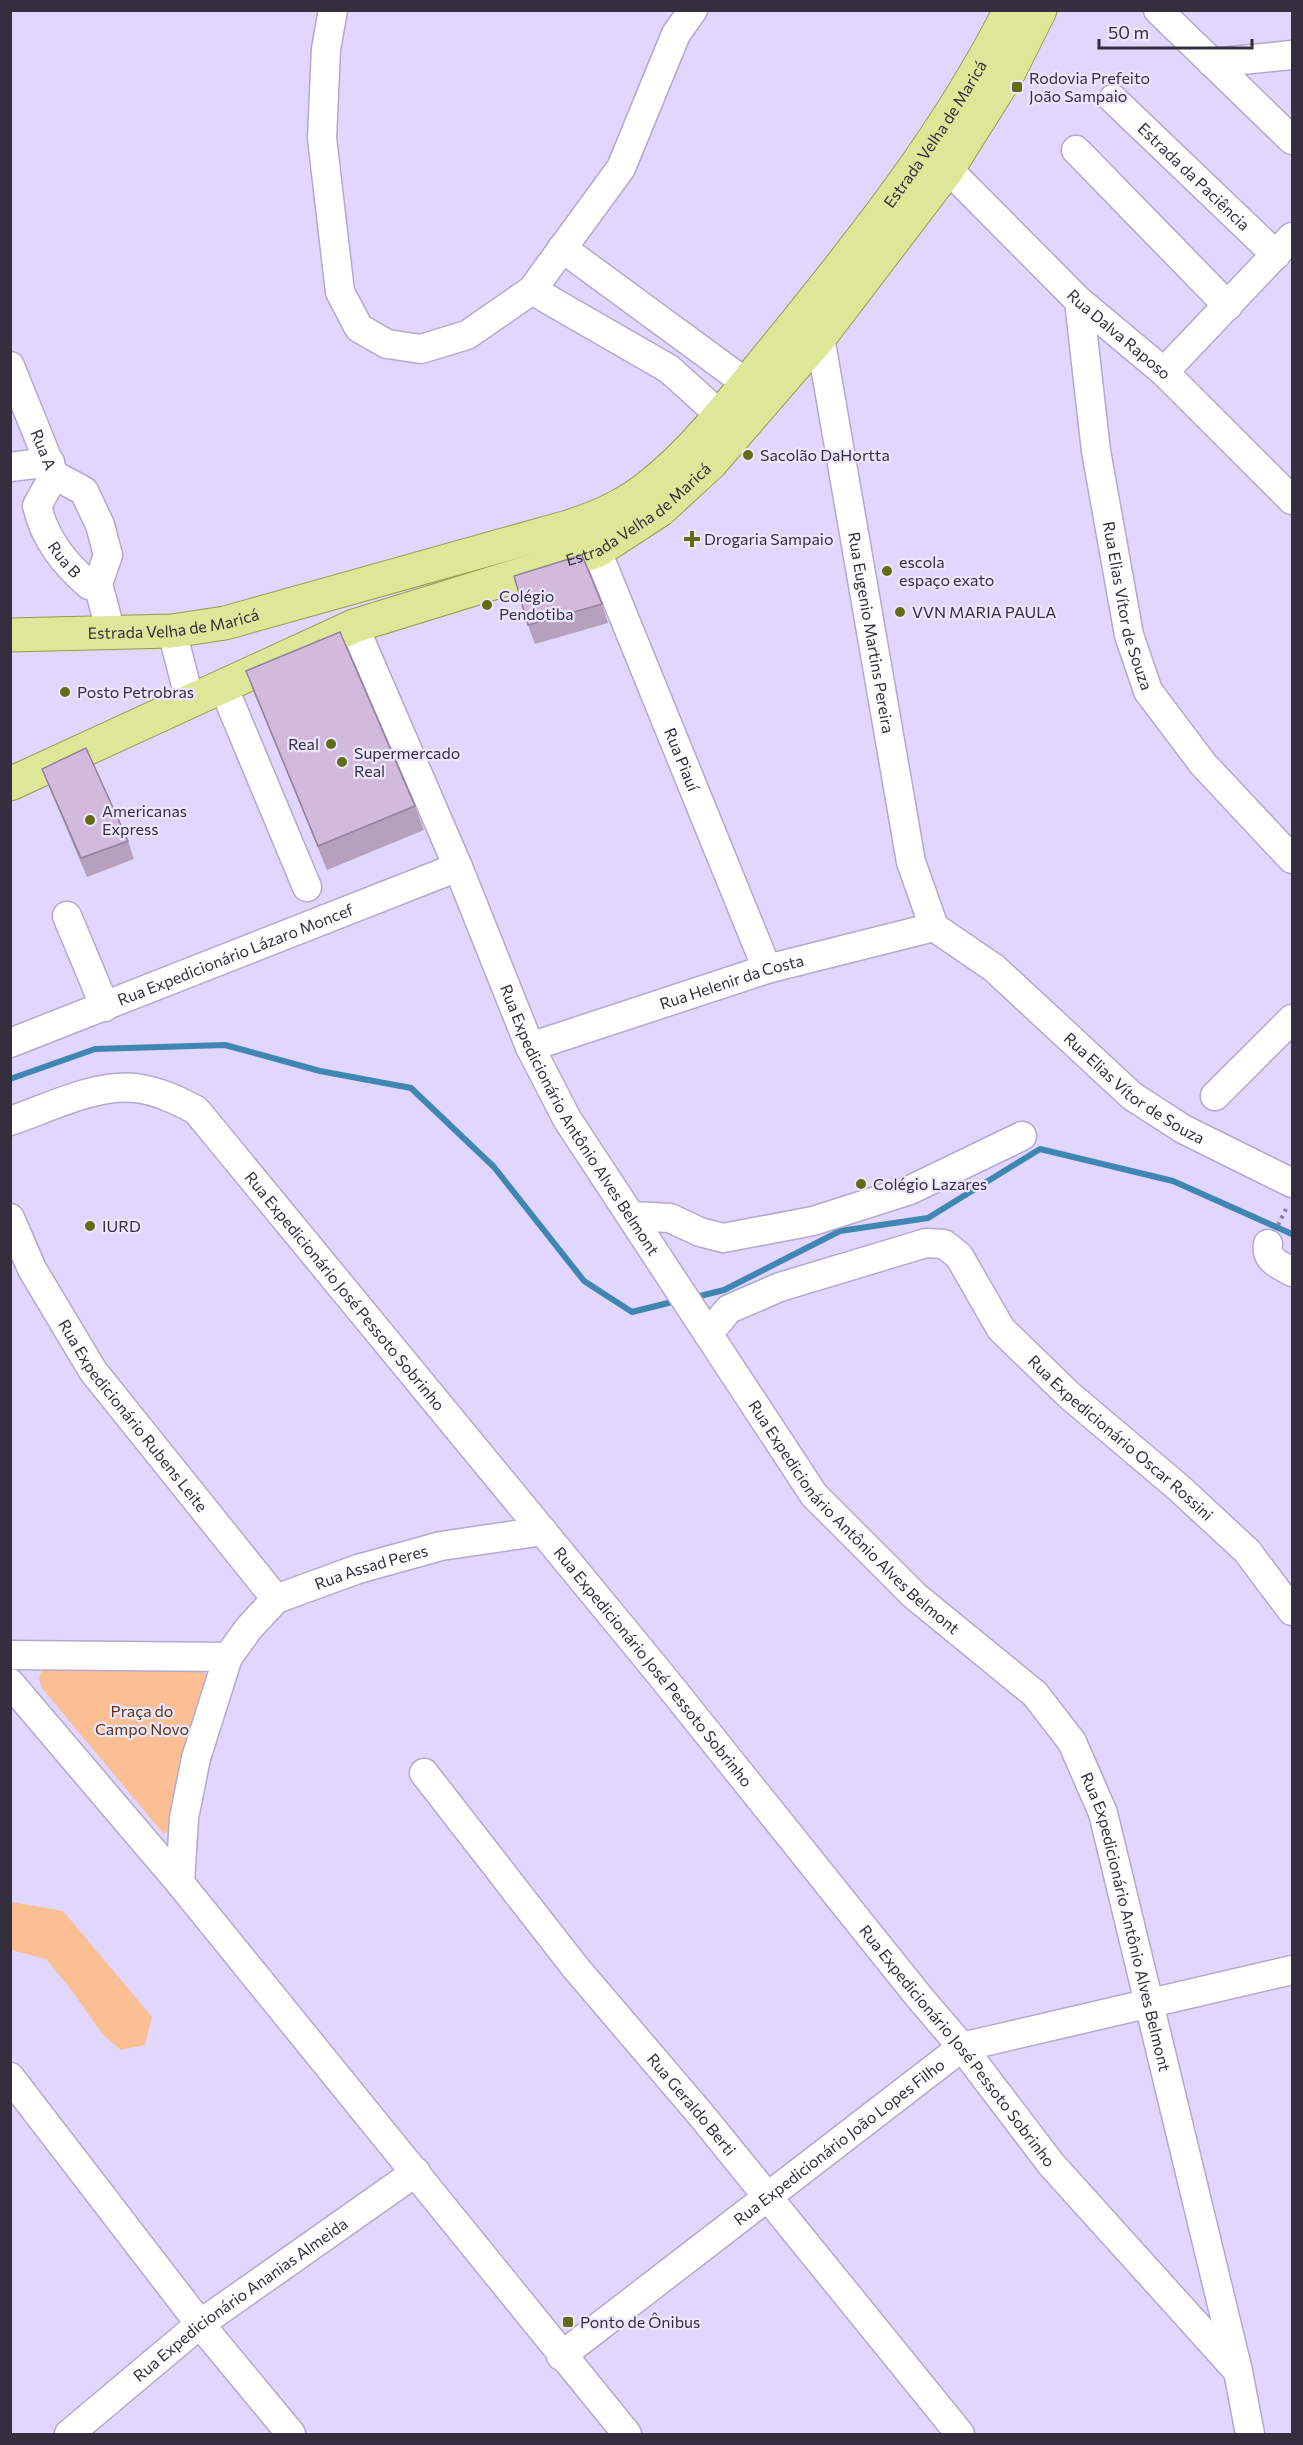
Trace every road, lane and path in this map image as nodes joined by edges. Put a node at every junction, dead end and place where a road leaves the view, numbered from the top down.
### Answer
1 (333, 10) edge
2 (693, 10) edge
3 (1010, 10) edge
4 (1040, 10) edge
5 (1158, 10) edge
6 (1293, 55) edge
7 (1212, 63) junction
8 (1113, 99) dead end
9 (1293, 140) edge
10 (1076, 150) dead end
11 (948, 169) junction
12 (1284, 246) edge
13 (562, 248) junction
14 (532, 290) junction
15 (1079, 301) junction
16 (1228, 306) junction
17 (820, 337) junction
18 (10, 366) edge
19 (1164, 372) junction
20 (746, 383) junction
21 (720, 415) junction
22 (10, 467) edge
23 (52, 468) junction
24 (1293, 500) edge
25 (597, 551) junction
26 (98, 584) junction
27 (225, 623) junction
28 (354, 626) junction
29 (171, 631) junction
30 (111, 633) junction
31 (10, 635) edge
32 (234, 681) junction
33 (190, 701) junction
34 (10, 784) edge
35 (1293, 859) edge
36 (458, 867) junction
37 (307, 887) dead end
38 (67, 916) dead end
39 (933, 927) junction
40 (767, 969) junction
41 (105, 1007) junction
42 (1293, 1019) edge
43 (10, 1043) edge
44 (530, 1047) junction
45 (1215, 1096) dead end
46 (10, 1121) edge
47 (1022, 1136) dead end
48 (1293, 1183) edge
49 (1293, 1196) edge
50 (632, 1216) junction
51 (10, 1218) edge
52 (1268, 1244) joint
53 (1293, 1272) edge
54 (706, 1330) junction
55 (543, 1531) junction
56 (276, 1599) junction
57 (1293, 1611) edge
58 (10, 1655) edge
59 (228, 1657) junction
60 (10, 1683) edge
61 (424, 1773) dead end
62 (180, 1883) junction
63 (1293, 1970) edge
64 (1148, 2003) junction
65 (962, 2047) junction
66 (10, 2077) edge
67 (416, 2172) junction
68 (767, 2198) junction
69 (200, 2324) junction
70 (561, 2356) junction
71 (1238, 2372) junction
72 (69, 2434) edge
73 (291, 2434) edge
74 (627, 2434) edge
75 (960, 2434) edge
76 (1250, 2434) edge

1 - 14 street
2 - 13 street
3 - 20 main road, Estrada Velha de Maricá
4 - 11 main road, Estrada Velha de Maricá
5 - 7 street
6 - 7 street
7 - 9 street
8 - 12 street, Estrada da Paciência
10 - 16 street
11 - 15 street, Rua Dalva Raposo
11 - 17 main road, Estrada Velha de Maricá
12 - 16 street, Estrada da Paciência
13 - 14 street
13 - 20 street
14 - 21 street
15 - 19 street, Rua Dalva Raposo
15 - 35 street, Rua Elias Vítor de Souza
16 - 19 street, Estrada da Paciência
17 - 25 main road, Estrada Velha de Maricá
17 - 39 street, Rua Eugenio Martins Pereira
18 - 23 street, Rua A
19 - 24 street, Rua Dalva Raposo
20 - 21 main road, Estrada Velha de Maricá
21 - 27 main road, Estrada Velha de Maricá
22 - 23 street
23 - 26 street, Rua A
23 - 26 street, Rua B
25 - 28 main road, Estrada Velha de Maricá
25 - 40 street, Rua Piauí
26 - 30 street, Rua B
27 - 29 main road, Estrada Velha de Maricá
27 - 32 main road
28 - 32 main road, Estrada Velha de Maricá
28 - 36 street, Rua Expedicionário Antônio Alves Belmont
29 - 30 main road, Estrada Velha de Maricá
29 - 33 street
30 - 31 main road, Estrada Velha de Maricá
32 - 33 main road, Estrada Velha de Maricá
32 - 37 street
33 - 34 main road, Estrada Velha de Maricá
36 - 41 street, Rua Expedicionário Lázaro Moncef
36 - 44 street, Rua Expedicionário Antônio Alves Belmont
38 - 41 street
39 - 40 street, Rua Helenir da Costa
39 - 48 street, Rua Elias Vítor de Souza
40 - 44 street, Rua Helenir da Costa
41 - 43 street, Rua Expedicionário Lázaro Moncef
42 - 45 street
44 - 50 street, Rua Expedicionário Antônio Alves Belmont
46 - 55 street, Rua Expedicionário José Pessoto Sobrinho
47 - 50 street
49 - 52 path
50 - 54 street, Rua Expedicionário Antônio Alves Belmont
51 - 56 street, Rua Expedicionário Rubens Leite
52 - 53 street
54 - 57 street, Rua Expedicionário Oscar Rossini
54 - 64 street, Rua Expedicionário Antônio Alves Belmont
55 - 56 street, Rua Assad Peres
55 - 65 street, Rua Expedicionário José Pessoto Sobrinho
56 - 59 street, Rua Assad Peres
58 - 59 street
59 - 62 street, Rua Assad Peres
60 - 62 street
61 - 68 street, Rua Geraldo Berti
62 - 67 street
63 - 64 street, Rua Expedicionário João Lopes Filho
64 - 65 street, Rua Expedicionário João Lopes Filho
64 - 71 street, Rua Expedicionário Antônio Alves Belmont
65 - 68 street, Rua Expedicionário João Lopes Filho
65 - 71 street, Rua Expedicionário José Pessoto Sobrinho
66 - 69 street
67 - 69 street, Rua Expedicionário Ananias Almeida
67 - 70 street
68 - 70 street, Rua Expedicionário João Lopes Filho
68 - 75 street, Rua Geraldo Berti
69 - 72 street, Rua Expedicionário Ananias Almeida
69 - 73 street
70 - 74 street
71 - 76 street, Rua Expedicionário Antônio Alves Belmont

